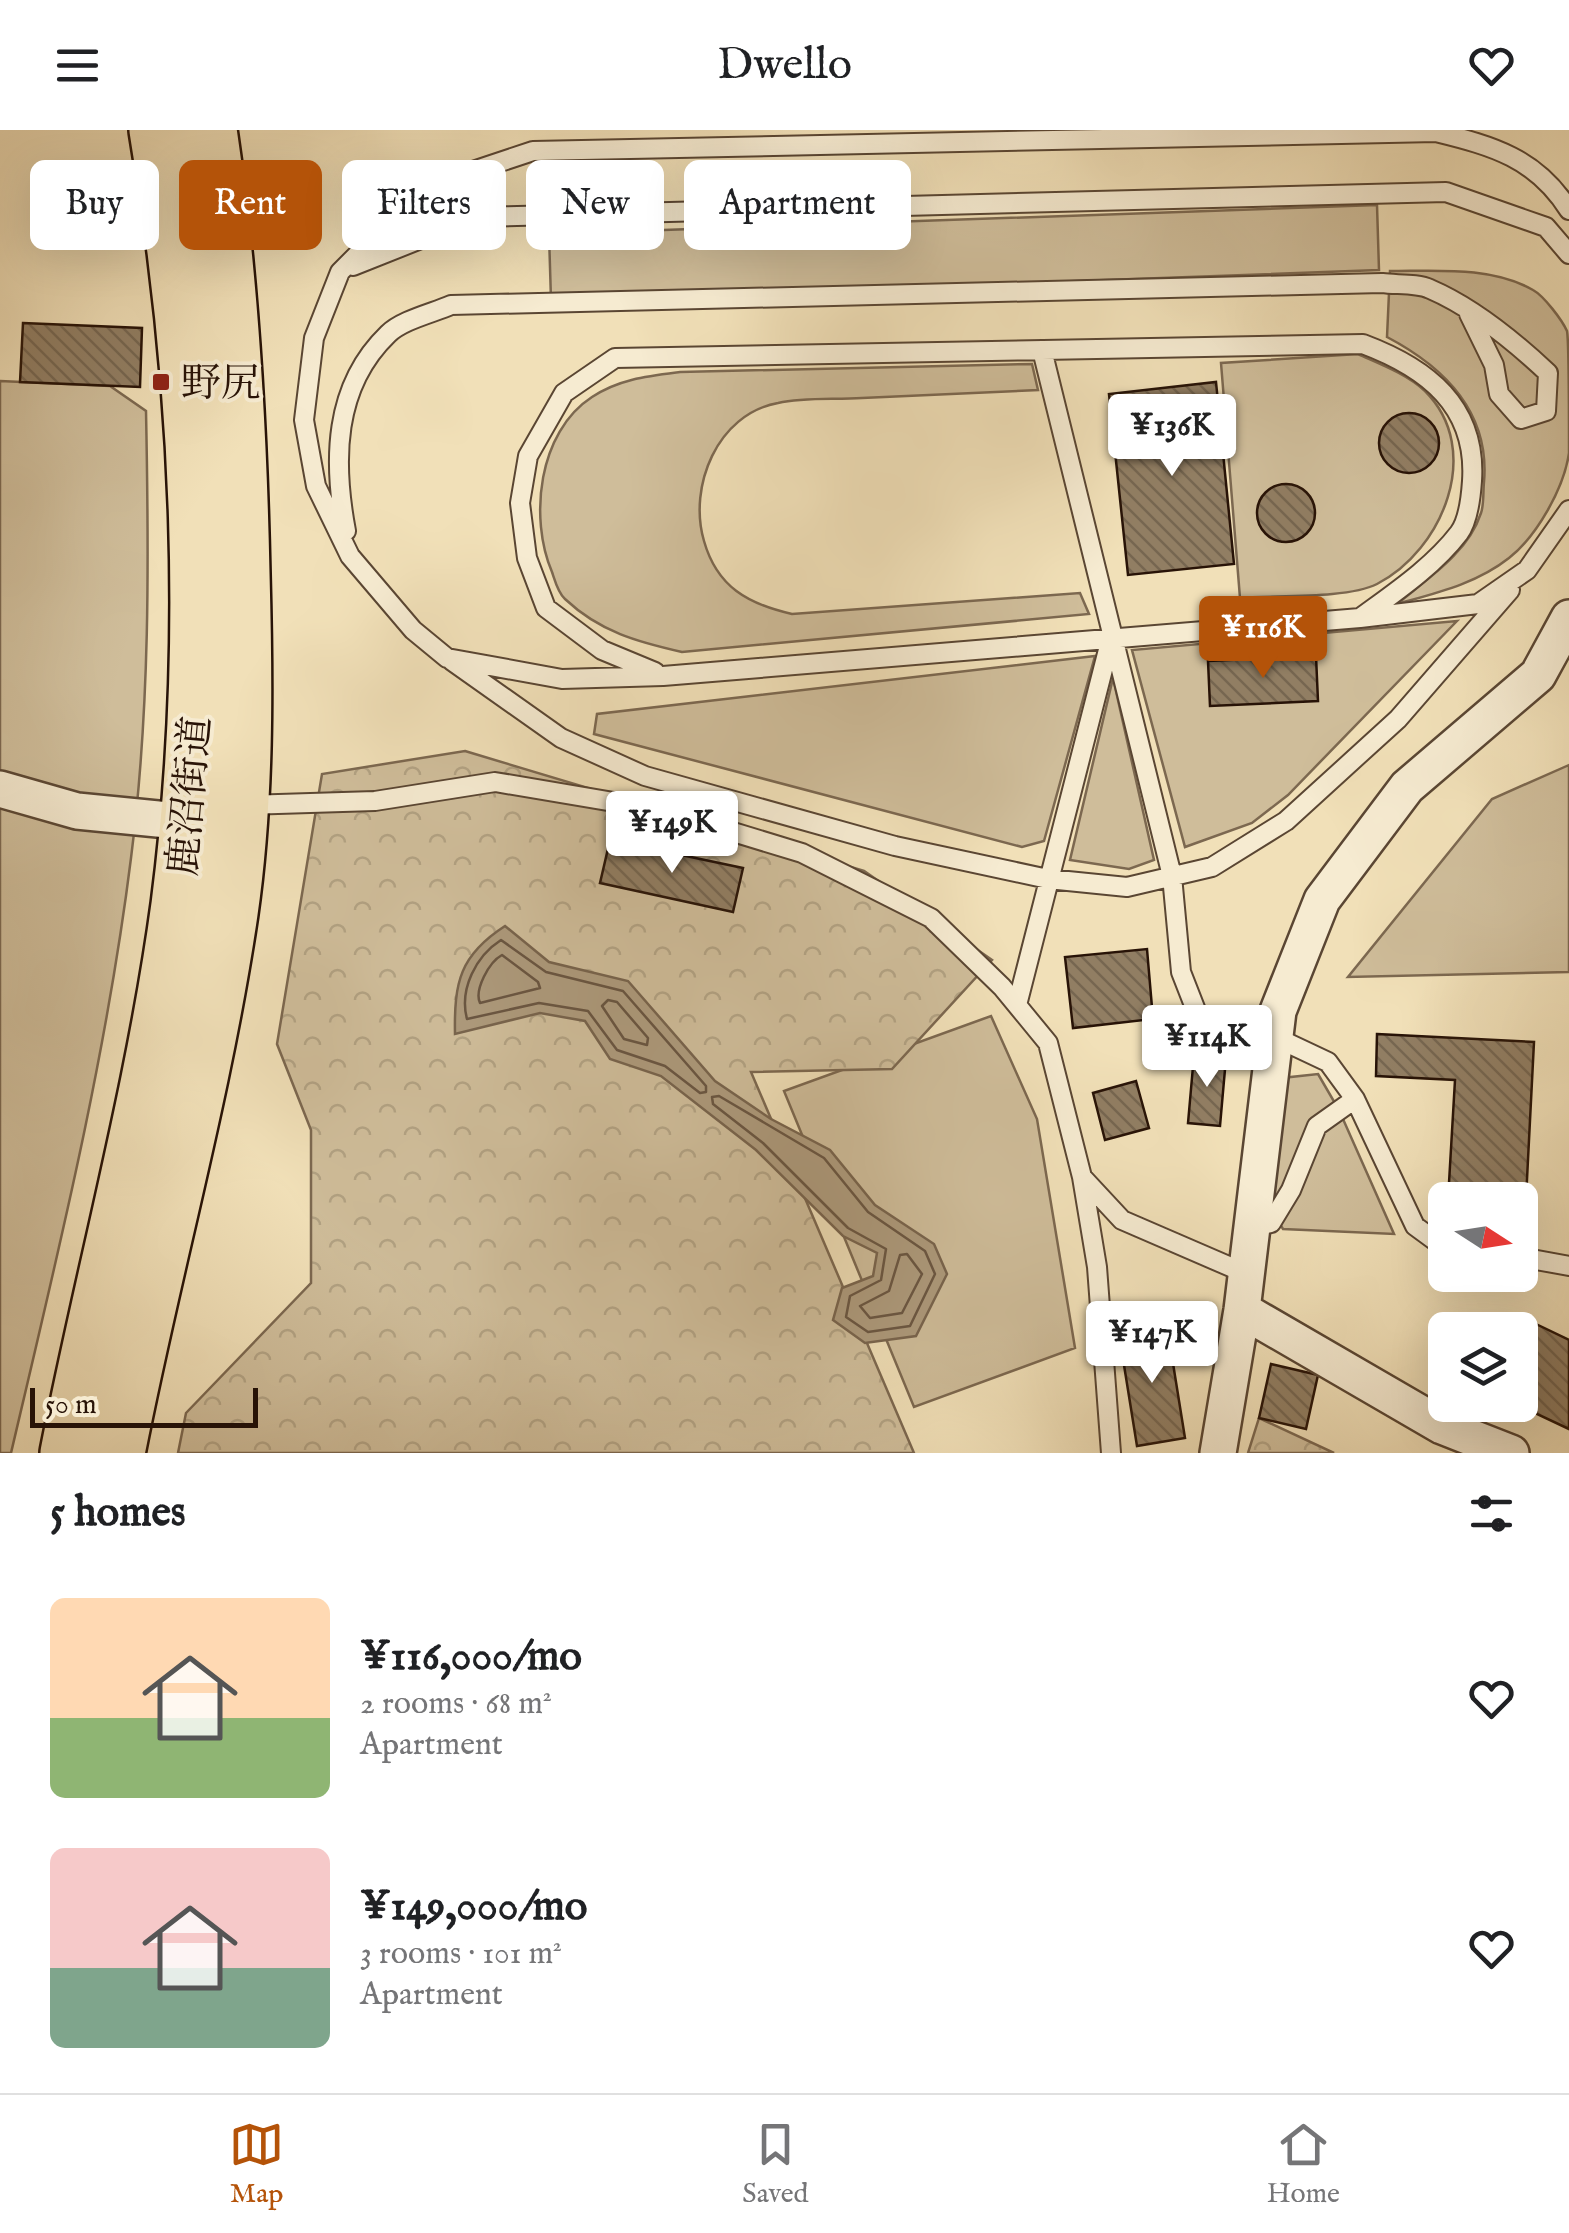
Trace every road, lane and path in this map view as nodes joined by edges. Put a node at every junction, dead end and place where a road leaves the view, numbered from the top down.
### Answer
1 (158, 130) edge
2 (209, 130) edge
3 (1569, 210) edge
4 (1569, 254) edge
5 (340, 272) junction
6 (1468, 314) junction
7 (1042, 350) junction
8 (1569, 510) edge
9 (350, 556) junction
10 (1527, 570) junction
11 (1360, 618) junction
12 (1569, 618) edge
13 (1112, 638) junction
14 (1569, 651) edge
15 (447, 658) junction
16 (1538, 675) junction
17 (663, 676) junction
18 (0, 789) edge
19 (239, 804) junction
20 (188, 822) junction
21 (1172, 876) junction
22 (1048, 879) junction
23 (1016, 1005) junction
24 (1275, 1037) junction
25 (1355, 1099) junction
26 (1082, 1176) junction
27 (1252, 1227) junction
28 (1428, 1236) edge
29 (1538, 1260) edge
30 (1569, 1266) edge
31 (1247, 1274) junction
32 (1242, 1310) junction
33 (68, 1453) edge
34 (116, 1453) edge
35 (1111, 1453) edge
36 (1218, 1453) edge
37 (1511, 1453) edge

1 - 20 main road, 鹿沼街道
2 - 19 main road, 鹿沼街道
3 - 5 lane
4 - 5 lane
5 - 9 lane
6 - 6 lane
6 - 9 lane
7 - 11 lane
7 - 13 lane
7 - 17 lane
8 - 10 lane
9 - 15 lane
10 - 11 lane
10 - 21 lane
11 - 13 lane
12 - 16 street
13 - 17 lane
13 - 21 lane
13 - 22 lane
14 - 16 street
15 - 17 lane
15 - 22 lane
16 - 24 street
18 - 20 street
19 - 20 street
19 - 23 lane
19 - 34 main road, 鹿沼街道
20 - 33 main road, 鹿沼街道
21 - 22 lane
21 - 24 lane
22 - 23 lane
23 - 26 lane
24 - 25 lane
24 - 27 street
25 - 27 lane
25 - 28 lane
26 - 31 lane
26 - 35 lane
27 - 31 street
29 - 30 lane
31 - 32 street
32 - 36 street
32 - 37 street

